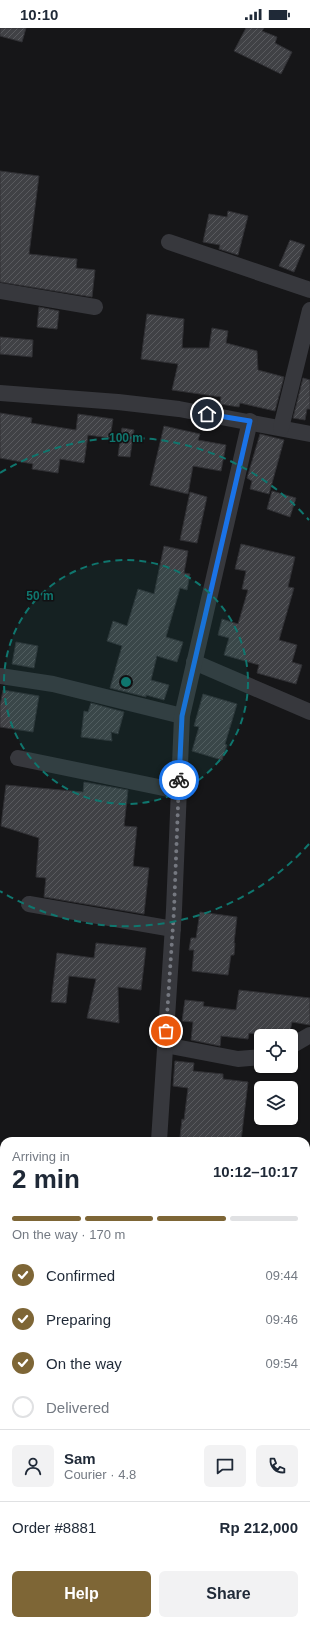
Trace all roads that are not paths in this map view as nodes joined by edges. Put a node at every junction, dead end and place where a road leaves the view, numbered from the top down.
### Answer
1 (169, 242) dead end
2 (310, 290) edge
3 (0, 291) edge
4 (95, 307) dead end
5 (310, 310) edge
6 (0, 393) edge
7 (250, 421) junction
8 (281, 428) junction
9 (310, 434) edge
10 (194, 662) junction
11 (0, 676) edge
12 (310, 712) edge
13 (182, 716) junction
14 (18, 758) dead end
15 (178, 791) junction
16 (29, 904) dead end
17 (173, 929) junction
18 (310, 1035) edge
19 (298, 1042) edge
20 (164, 1045) junction
21 (254, 1058) edge
22 (159, 1137) edge

1 - 2 street
3 - 4 street
5 - 8 street
6 - 7 street
7 - 8 street
7 - 10 street
8 - 9 street
10 - 12 street
10 - 13 street
11 - 13 street
13 - 15 street
14 - 15 street
15 - 17 street
16 - 17 street
17 - 20 street
18 - 19 street
20 - 21 street
20 - 22 street

